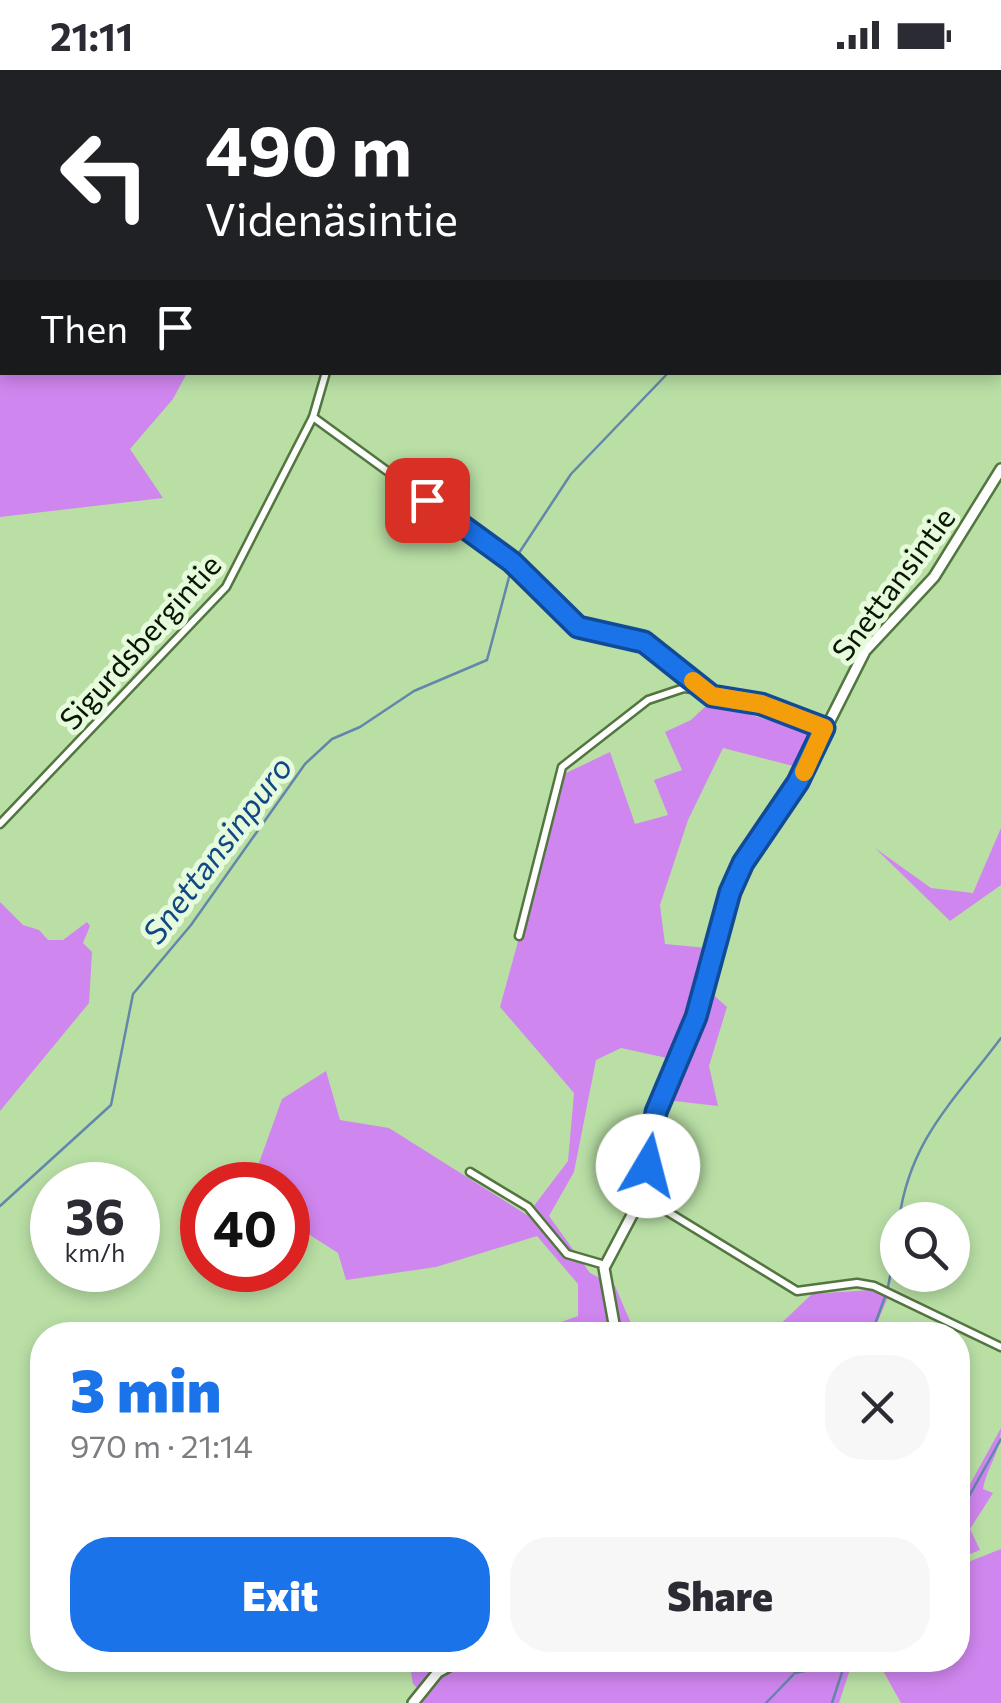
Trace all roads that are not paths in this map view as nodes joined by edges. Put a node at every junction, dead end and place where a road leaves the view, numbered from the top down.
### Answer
1 (325, 375) edge
2 (313, 417) junction
3 (1001, 469) edge
4 (704, 690) junction
5 (824, 728) junction
6 (0, 824) edge
7 (519, 936) dead end
8 (470, 1172) dead end
9 (642, 1196) junction
10 (605, 1265) junction
11 (613, 1322) edge
12 (948, 1322) edge
13 (970, 1333) edge
14 (1001, 1348) edge
15 (438, 1672) edge
16 (413, 1703) edge

1 - 2 street, Sigurdsbergintie
2 - 4 street
2 - 6 street, Sigurdsbergintie
3 - 5 street, Snettansintie
4 - 5 street
4 - 7 street
5 - 9 street, Snettansintie
8 - 10 street
9 - 10 street, Snettansintie
9 - 12 street
10 - 11 street
13 - 14 street
15 - 16 street

